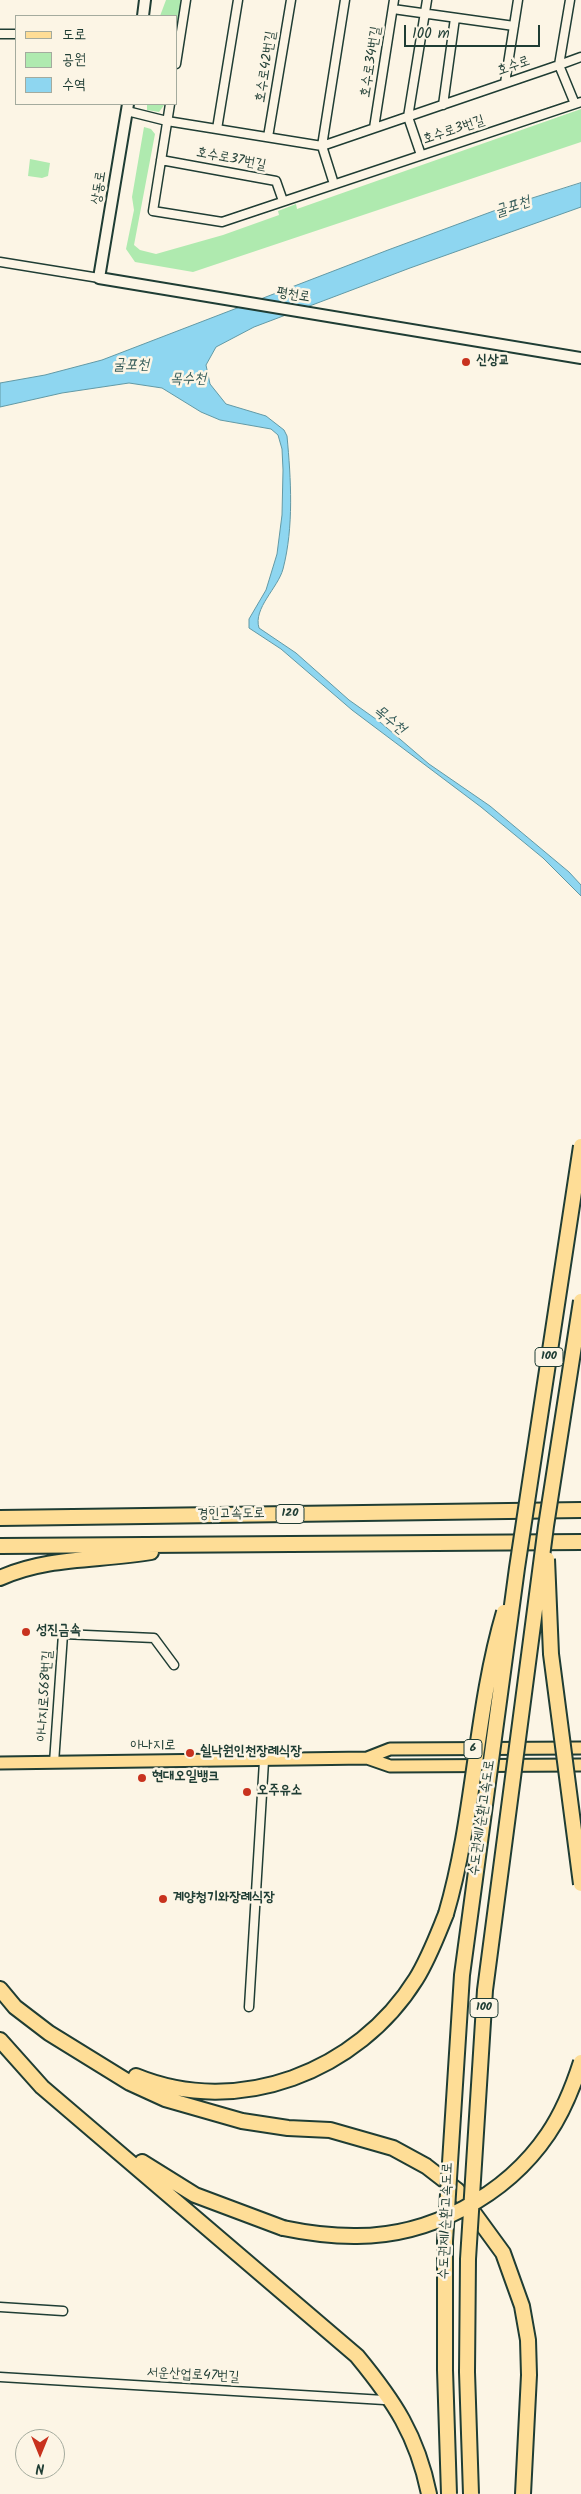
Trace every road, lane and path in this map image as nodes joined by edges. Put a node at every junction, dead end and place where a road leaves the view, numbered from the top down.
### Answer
1 (145, 0) edge
2 (186, 0) edge
3 (238, 0) edge
4 (290, 0) edge
5 (345, 0) edge
6 (394, 0) edge
7 (427, 0) edge
8 (518, 0) edge
9 (570, 0) edge
10 (393, 9) junction
11 (425, 14) junction
12 (143, 15) edge
13 (455, 18) junction
14 (514, 26) junction
15 (0, 34) edge
16 (15, 34) edge
17 (178, 51) edge
18 (581, 57) edge
19 (559, 65) junction
20 (505, 83) junction
21 (578, 103) edge
22 (444, 104) junction
23 (170, 105) edge
24 (128, 108) edge
25 (408, 117) junction
26 (167, 121) junction
27 (374, 128) junction
28 (218, 129) junction
29 (268, 138) junction
30 (322, 146) junction
31 (421, 155) junction
32 (161, 160) junction
33 (334, 184) junction
34 (283, 201) junction
35 (0, 262) edge
36 (99, 278) junction
37 (581, 358) edge
38 (581, 1146) edge
39 (581, 1301) edge
40 (581, 1510) edge
41 (0, 1518) edge
42 (546, 1526) junction
43 (581, 1542) edge
44 (190, 1545) junction
45 (0, 1546) edge
46 (517, 1568) junction
47 (1, 1577) edge
48 (174, 1665) dead end
49 (581, 1748) edge
50 (367, 1758) junction
51 (264, 1761) junction
52 (0, 1763) edge
53 (54, 1763) junction
54 (581, 1765) edge
55 (581, 1884) edge
56 (0, 1989) edge
57 (249, 2007) dead end
58 (0, 2040) edge
59 (91, 2058) junction
60 (581, 2062) edge
61 (42, 2087) junction
62 (0, 2307) edge
63 (64, 2311) dead end
64 (0, 2377) edge
65 (384, 2400) dead end
66 (429, 2494) edge
67 (449, 2494) edge
68 (471, 2494) edge
69 (522, 2494) edge

1 - 12 main road
2 - 17 street
3 - 28 street
4 - 29 street, 호수로42번길
5 - 30 street
6 - 10 street, 호수로34번길
7 - 11 street
8 - 14 street
9 - 19 street
10 - 11 street
10 - 27 street, 호수로34번길
11 - 13 street
11 - 25 street
13 - 14 street
13 - 22 street
14 - 20 street
15 - 16 street
18 - 19 street
19 - 20 street, 호수로
19 - 21 street
20 - 22 street, 호수로
21 - 31 street, 호수로3번길
22 - 25 street, 호수로
23 - 26 street
24 - 26 street, 호수로
24 - 36 main road, 상동로
25 - 27 street, 호수로
25 - 31 street
26 - 28 street, 호수로
26 - 32 street
27 - 30 street, 호수로
28 - 29 street, 호수로
29 - 30 street, 호수로
30 - 33 street
31 - 33 street, 호수로3번길
32 - 34 street, 호수로37번길
32 - 34 street
33 - 34 street
35 - 36 street, 평천로
36 - 37 main road, 평천로
38 - 46 highway, 수도권제1순환고속도로 / 100, bridge
39 - 42 highway, 수도권제1순환고속도로 / 100, bridge
40 - 41 highway, 경인고속도로 / 120
42 - 55 highway, bridge
42 - 68 highway, 수도권제1순환고속도로 / 100, bridge
43 - 44 highway
44 - 45 highway
44 - 47 highway
46 - 59 highway, bridge
46 - 67 highway, 수도권제1순환고속도로 / 100, bridge
48 - 53 street, 아나지로568번길
49 - 50 main road, 아나지로 / 6
50 - 51 main road, 아나지로 / 6
50 - 54 main road, 아나지로 / 6
51 - 53 main road, 아나지로 / 6
51 - 57 street
52 - 53 main road, 아나지로 / 6
56 - 59 highway
58 - 61 highway
59 - 69 highway
60 - 61 highway, bridge
61 - 66 highway
62 - 63 street
64 - 65 street, 서운산업로47번길

